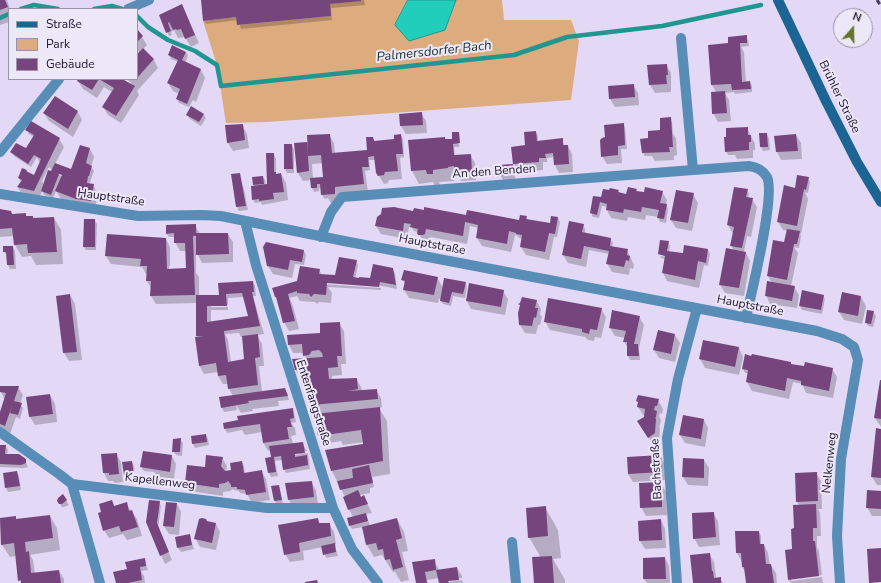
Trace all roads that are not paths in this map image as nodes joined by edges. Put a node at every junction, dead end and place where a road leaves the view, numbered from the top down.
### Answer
1 (149, 0) edge
2 (778, 0) edge
3 (133, 7) edge
4 (681, 38) dead end
5 (59, 80) edge
6 (0, 152) edge
7 (693, 170) junction
8 (0, 194) edge
9 (881, 202) edge
10 (245, 221) junction
11 (320, 237) junction
12 (697, 308) junction
13 (746, 318) junction
14 (854, 347) joint
15 (0, 432) edge
16 (72, 484) junction
17 (333, 508) junction
18 (512, 542) dead end
19 (100, 583) edge
20 (378, 583) edge
21 (516, 583) edge
22 (677, 583) edge
23 (840, 583) edge

1 - 3 street
2 - 9 main road, Brühler Straße
4 - 7 street
5 - 6 street
7 - 11 street, An den Benden
7 - 13 street, An den Benden
8 - 10 street, Hauptstraße
10 - 11 street, Hauptstraße
10 - 17 street, Entenfangstraße
11 - 12 street, Hauptstraße
12 - 13 street, Hauptstraße
12 - 22 street, Bachstraße
13 - 14 street, Hauptstraße
14 - 23 street, Nelkenweg
15 - 16 street
16 - 17 street, Kapellenweg
16 - 19 street
17 - 20 street, Entenfangstraße
18 - 21 street

